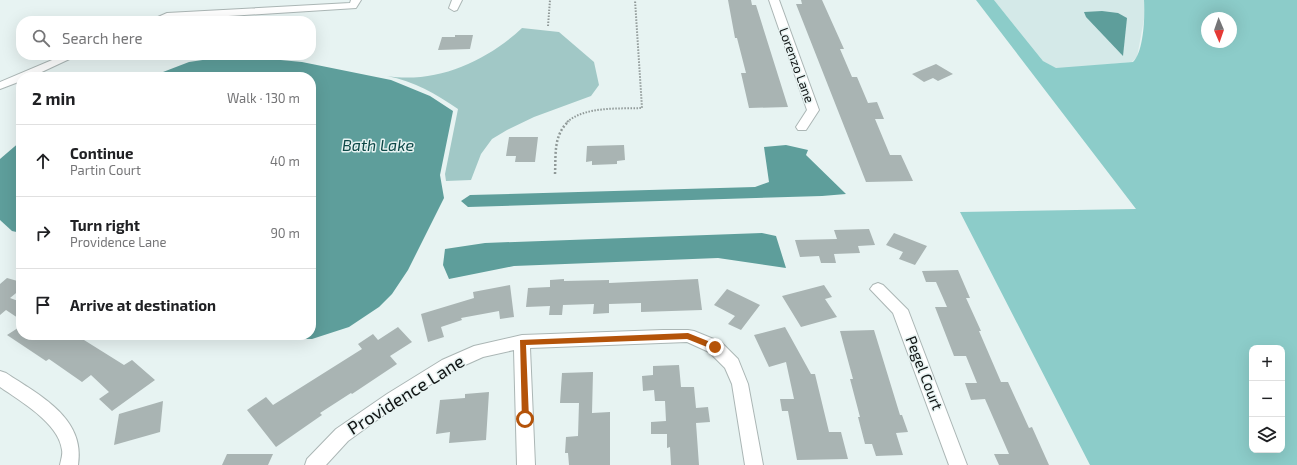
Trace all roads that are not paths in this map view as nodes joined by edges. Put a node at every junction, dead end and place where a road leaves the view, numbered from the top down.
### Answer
1 (356, 0) edge
2 (774, 0) edge
3 (167, 16) edge
4 (61, 60) edge
5 (33, 72) edge
6 (16, 79) edge
7 (0, 86) edge
8 (802, 127) dead end
9 (878, 289) dead end
10 (522, 342) junction
11 (0, 378) edge
12 (69, 465) edge
13 (314, 465) edge
14 (526, 465) edge
15 (754, 465) edge
16 (958, 465) edge

1 - 3 street
2 - 8 street, Lorenzo Lane
4 - 5 street
6 - 7 street
9 - 16 street, Pegel Court
10 - 13 street, Providence Lane
10 - 14 street
10 - 15 street, Providence Lane
11 - 12 street

